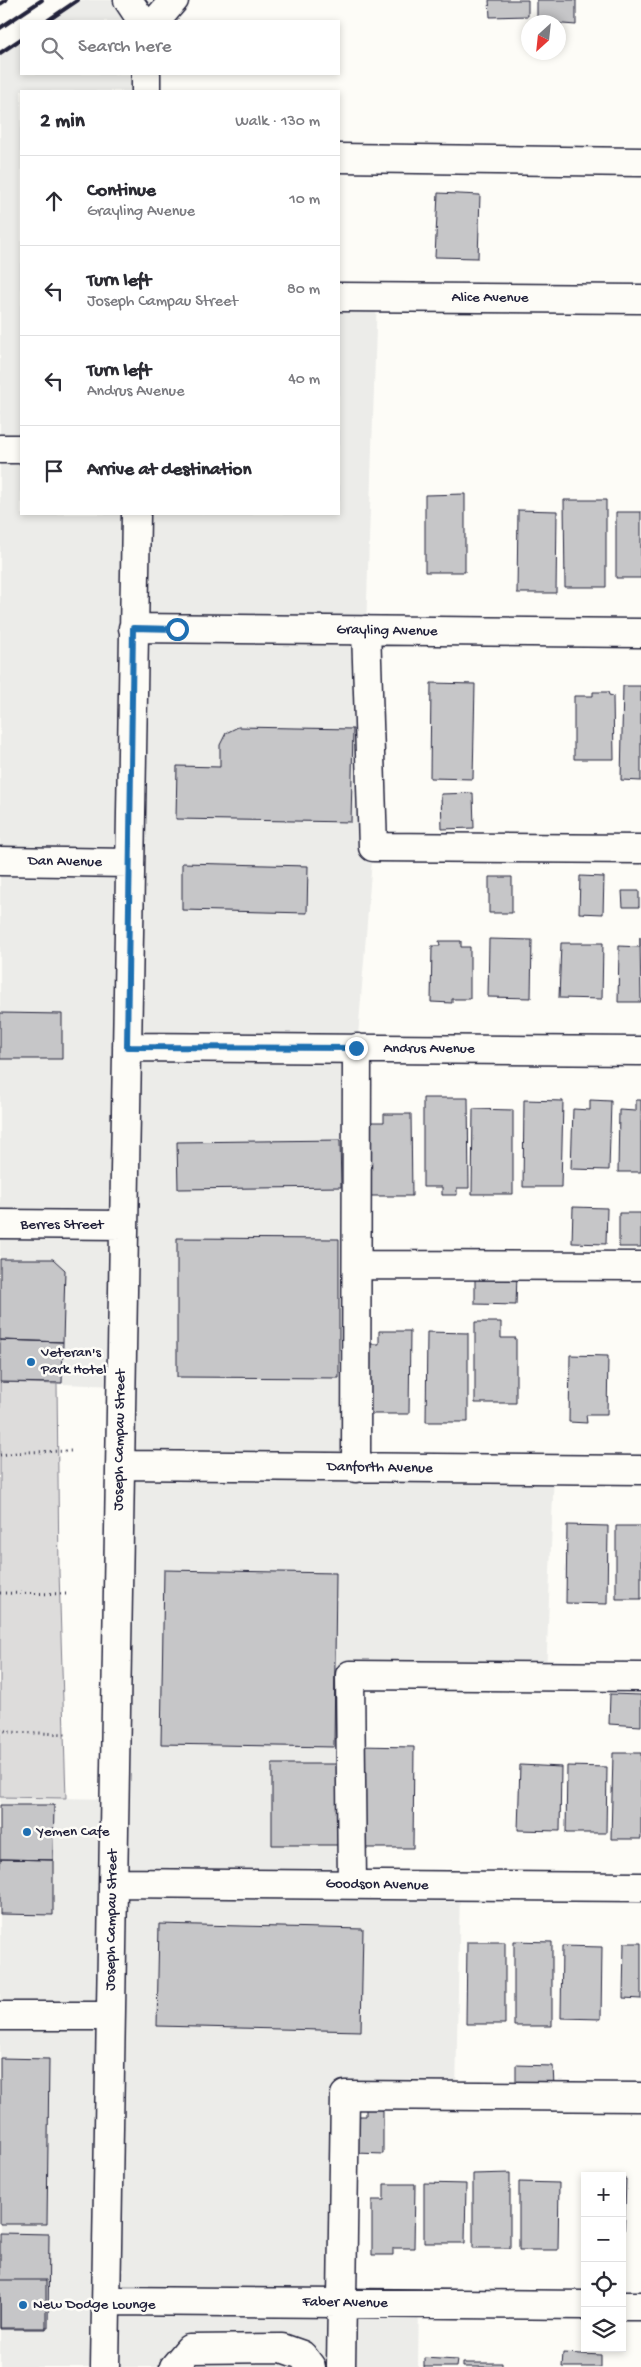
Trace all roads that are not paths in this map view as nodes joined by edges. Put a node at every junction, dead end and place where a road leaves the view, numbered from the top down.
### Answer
1 (128, 0) edge
2 (154, 0) edge
3 (174, 0) edge
4 (141, 20) edge
5 (150, 20) edge
6 (157, 20) edge
7 (146, 75) edge
8 (146, 90) edge
9 (340, 158) edge
10 (641, 162) edge
11 (340, 297) edge
12 (641, 299) edge
13 (0, 449) edge
14 (20, 449) edge
15 (136, 515) edge
16 (133, 628) junction
17 (366, 630) junction
18 (641, 633) edge
19 (641, 849) edge
20 (0, 861) edge
21 (129, 863) junction
22 (127, 1047) junction
23 (356, 1048) junction
24 (641, 1051) edge
25 (0, 1224) edge
26 (124, 1225) junction
27 (357, 1265) junction
28 (641, 1266) edge
29 (120, 1464) junction
30 (356, 1468) junction
31 (641, 1470) edge
32 (641, 1677) edge
33 (113, 1883) junction
34 (352, 1885) junction
35 (641, 1888) edge
36 (0, 2016) edge
37 (110, 2016) junction
38 (641, 2097) edge
39 (106, 2301) junction
40 (343, 2303) junction
41 (581, 2305) edge
42 (626, 2306) edge
43 (641, 2306) edge
44 (105, 2367) edge
45 (174, 2367) edge
46 (311, 2367) edge
47 (341, 2367) edge

1 - 4 street
2 - 5 street
3 - 6 street
7 - 8 street
9 - 10 street
11 - 12 street, Alice Avenue
13 - 14 street
15 - 16 street, Joseph Campau Street
16 - 17 street, Grayling Avenue
16 - 21 street, Joseph Campau Street
17 - 18 street, Grayling Avenue
17 - 19 street
20 - 21 street, Dan Avenue
21 - 22 street, Joseph Campau Street
22 - 23 street, Andrus Avenue
22 - 26 street, Joseph Campau Street
23 - 24 street, Andrus Avenue
23 - 27 street
25 - 26 street, Berres Street
26 - 29 street, Joseph Campau Street
27 - 28 street
27 - 30 street
29 - 30 street, Danforth Avenue
29 - 33 street, Joseph Campau Street
30 - 31 street, Danforth Avenue
32 - 34 street
33 - 34 street, Goodson Avenue
33 - 37 street, Joseph Campau Street
34 - 35 street, Goodson Avenue
36 - 37 street
37 - 39 street, Joseph Campau Street
38 - 40 street
39 - 40 street, Faber Avenue
39 - 44 street, Joseph Campau Street
40 - 41 street, Faber Avenue
40 - 47 street
42 - 43 street
45 - 46 street

